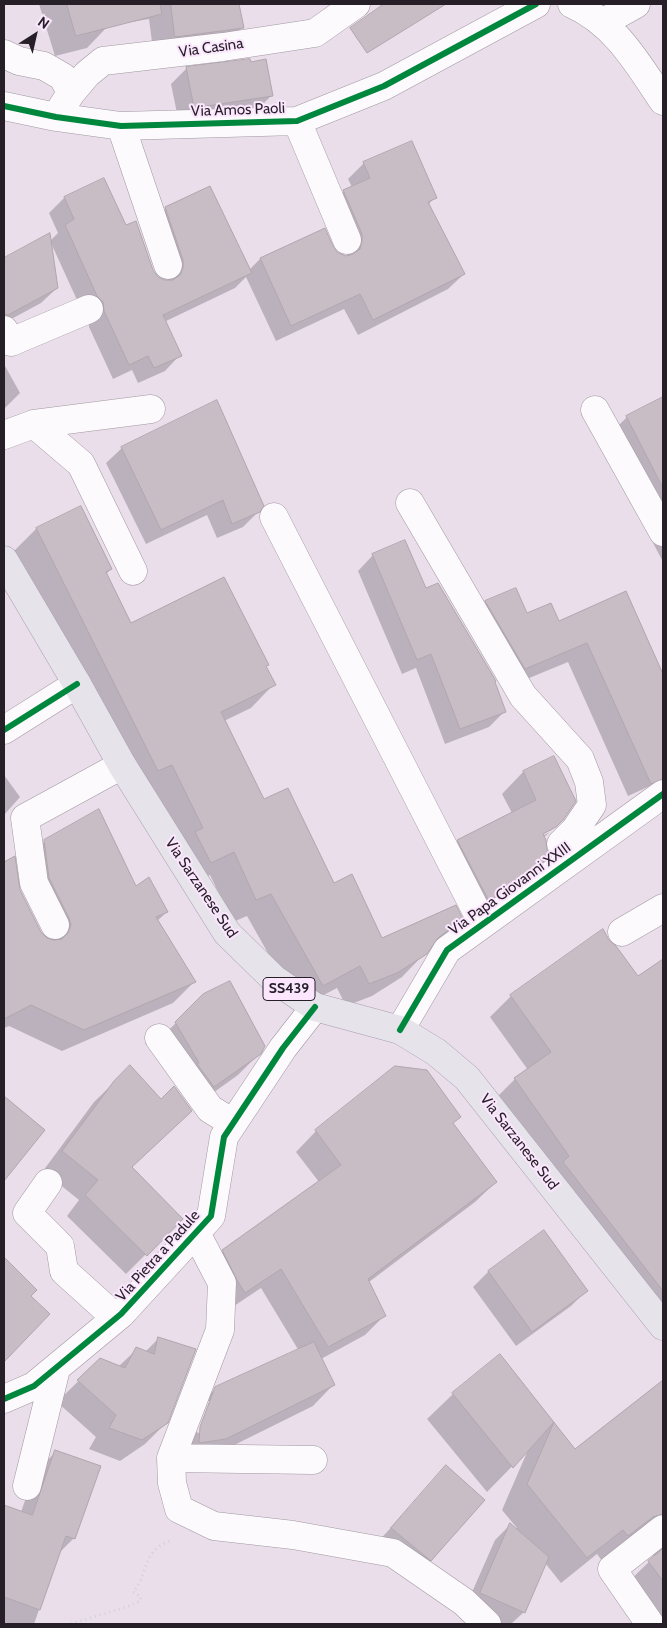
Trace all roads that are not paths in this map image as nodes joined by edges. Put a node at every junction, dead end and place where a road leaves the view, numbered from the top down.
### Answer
1 (356, 4) edge
2 (533, 4) edge
3 (572, 4) edge
4 (636, 4) edge
5 (602, 23) junction
6 (4, 54) edge
7 (71, 93) junction
8 (663, 101) edge
9 (4, 106) edge
10 (56, 117) junction
11 (297, 121) junction
12 (121, 126) junction
13 (347, 240) dead end
14 (168, 265) dead end
15 (90, 309) dead end
16 (4, 330) edge
17 (151, 409) dead end
18 (595, 410) dead end
19 (34, 424) junction
20 (4, 435) edge
21 (410, 503) dead end
22 (274, 517) dead end
23 (663, 532) edge
24 (4, 560) edge
25 (133, 571) dead end
26 (77, 684) junction
27 (4, 730) edge
28 (122, 765) junction
29 (663, 794) edge
30 (569, 862) junction
31 (663, 908) edge
32 (483, 924) junction
33 (55, 925) dead end
34 (622, 932) dead end
35 (314, 1007) junction
36 (400, 1030) junction
37 (159, 1038) dead end
38 (233, 1123) junction
39 (48, 1183) dead end
40 (196, 1233) junction
41 (116, 1318) junction
42 (663, 1326) edge
43 (56, 1369) junction
44 (4, 1399) edge
45 (171, 1458) junction
46 (313, 1460) dead end
47 (27, 1486) dead end
48 (663, 1529) edge
49 (487, 1624) edge
50 (650, 1624) edge

1 - 7 street, Via Casina
2 - 11 street, Via Amos Paoli
3 - 5 street
4 - 5 street
5 - 8 street
6 - 7 street
7 - 10 street, Via Casina
9 - 10 street, Via Amos Paoli
10 - 12 street, Via Amos Paoli
11 - 12 street, Via Amos Paoli
11 - 13 street
12 - 14 street
15 - 16 street
17 - 19 street
18 - 23 street
19 - 20 street
19 - 25 street
21 - 30 street
22 - 32 street
24 - 26 main road, Via Sarzanese Sud / SS439
26 - 27 street
26 - 28 main road, Via Sarzanese Sud / SS439
28 - 33 street
28 - 35 main road, Via Sarzanese Sud / SS439
29 - 30 street, Via Papa Giovanni XXIII
30 - 32 street, Via Papa Giovanni XXIII
31 - 34 street
32 - 36 street, Via Papa Giovanni XXIII
35 - 36 main road, Via Sarzanese Sud / SS439
35 - 38 street, Via Pietra a Padule
36 - 42 main road, Via Sarzanese Sud / SS439
37 - 38 street
38 - 40 street, Via Pietra a Padule
39 - 41 street
40 - 41 street, Via Pietra a Padule
40 - 45 street
41 - 43 street, Via Pietra a Padule
43 - 44 street, Via Pietra a Padule
43 - 47 street
45 - 46 street
45 - 49 street
48 - 50 street

